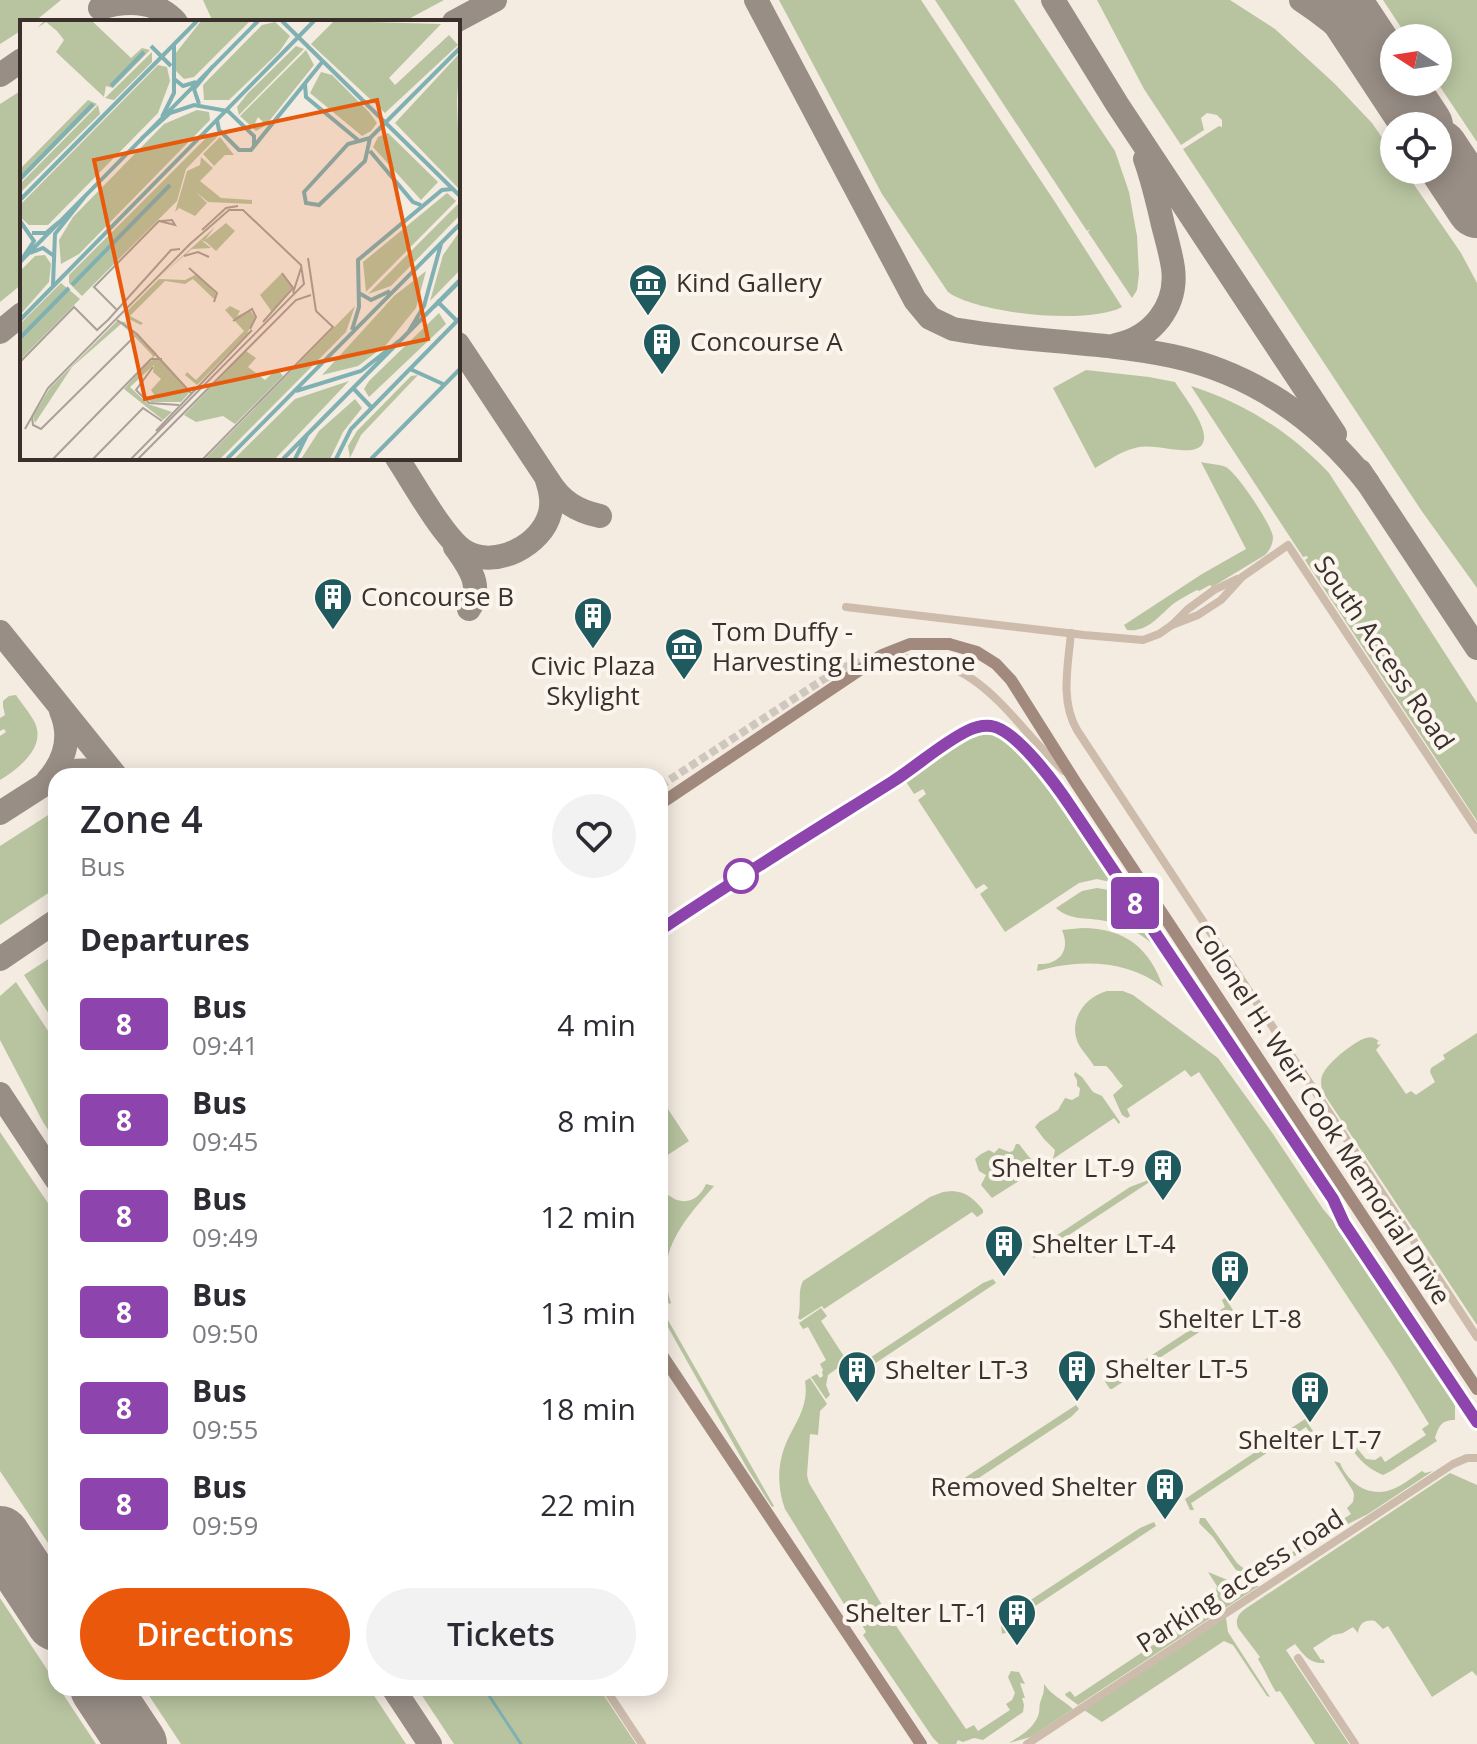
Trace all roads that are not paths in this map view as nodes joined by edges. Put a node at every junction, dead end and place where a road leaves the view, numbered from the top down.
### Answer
1 (846, 607) dead end
2 (1071, 633) junction
3 (900, 658) tunnel mouth
4 (1076, 783) junction
5 (668, 799) edge
6 (1477, 830) edge
7 (1344, 1223) dead end
8 (1477, 1337) edge
9 (668, 1364) edge
10 (1477, 1389) edge
11 (1477, 1423) edge
12 (1477, 1458) edge
13 (1298, 1658) dead end
14 (610, 1696) edge
15 (642, 1744) edge
16 (921, 1744) edge
17 (1027, 1744) edge
18 (1355, 1744) edge

1 - 2 street, South Access Road
2 - 6 street, South Access Road
2 - 8 street
3 - 4 street
4 - 5 street, Colonel H. Weir Cook Memorial Drive, bridge
4 - 10 street, Colonel H. Weir Cook Memorial Drive
7 - 11 street
9 - 16 street
12 - 17 street, Parking access road
13 - 18 street
14 - 15 street

